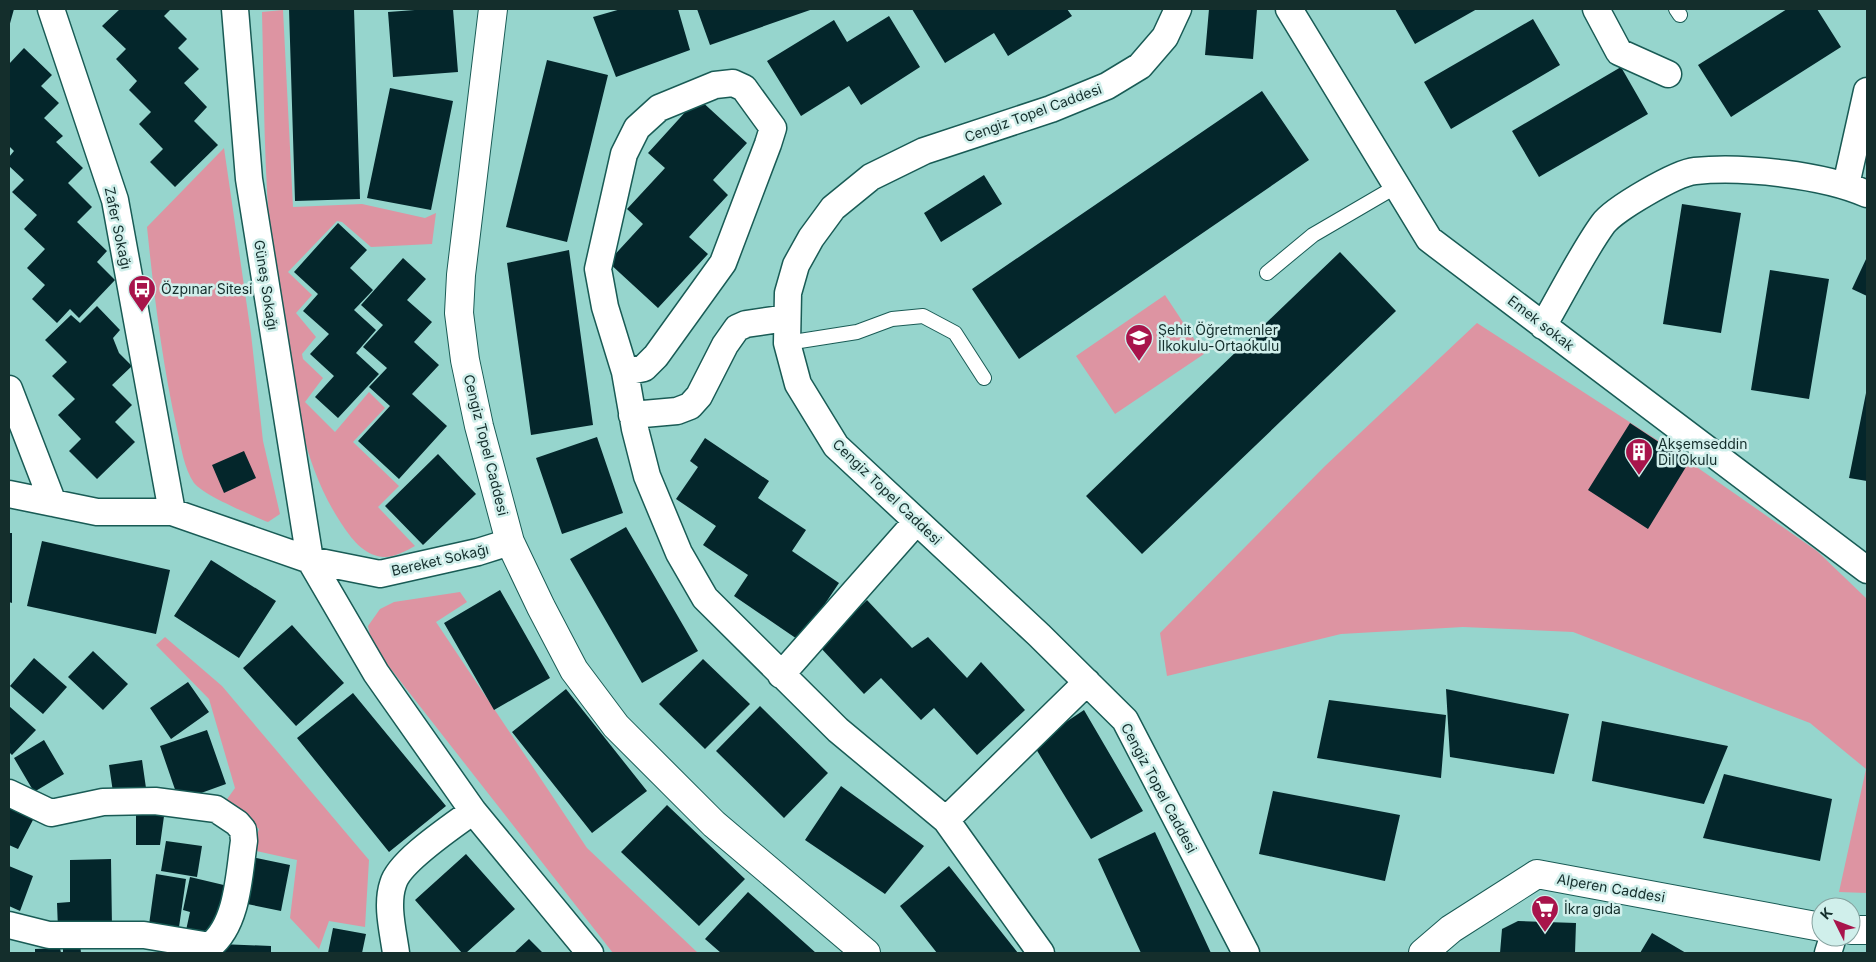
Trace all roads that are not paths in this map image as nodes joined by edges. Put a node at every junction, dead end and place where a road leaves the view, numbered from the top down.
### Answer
1 (50, 9) edge
2 (235, 9) edge
3 (493, 9) edge
4 (1178, 9) edge
5 (1289, 9) edge
6 (1596, 9) edge
7 (1668, 74) dead end
8 (1867, 91) edge
9 (1397, 186) junction
10 (1857, 189) edge
11 (1266, 273) dead end
12 (788, 318) junction
13 (1543, 326) junction
14 (787, 344) junction
15 (624, 372) junction
16 (984, 378) dead end
17 (9, 390) edge
18 (632, 415) junction
19 (9, 494) edge
20 (53, 503) junction
21 (172, 512) junction
22 (916, 522) junction
23 (510, 542) junction
24 (310, 560) junction
25 (1867, 570) edge
26 (781, 675) junction
27 (1086, 682) junction
28 (9, 793) edge
29 (472, 811) junction
30 (946, 820) junction
31 (9, 925) edge
32 (1811, 925) edge
33 (1449, 941) edge
34 (210, 950) edge
35 (396, 953) edge
36 (590, 953) edge
37 (866, 953) edge
38 (1041, 953) edge
39 (1246, 953) edge
40 (1424, 953) edge

1 - 21 street, Zafer Sokağı
2 - 24 street, Güneş Sokağı
3 - 23 street, Cengiz Topel Caddesi
4 - 12 street, Cengiz Topel Caddesi
5 - 9 street, Emek sokak
6 - 7 street
8 - 10 street
9 - 11 lane
9 - 13 street, Emek sokak
10 - 13 street
12 - 14 street, Cengiz Topel Caddesi
12 - 18 street
13 - 25 street, Emek sokak
14 - 16 lane
14 - 22 street, Cengiz Topel Caddesi
15 - 15 street
15 - 18 street
17 - 20 street
18 - 26 street
19 - 20 street, Bereket Sokağı
20 - 21 street, Bereket Sokağı
21 - 24 street, Bereket Sokağı
22 - 26 street
22 - 27 street, Cengiz Topel Caddesi
23 - 24 street, Bereket Sokağı
23 - 37 street, Cengiz Topel Caddesi
24 - 29 street
26 - 30 street
27 - 30 street
27 - 39 street, Cengiz Topel Caddesi
28 - 34 street
29 - 35 street
29 - 36 street
30 - 38 street
31 - 34 street
32 - 33 street, Alperen Caddesi
33 - 40 street, Alperen Caddesi

